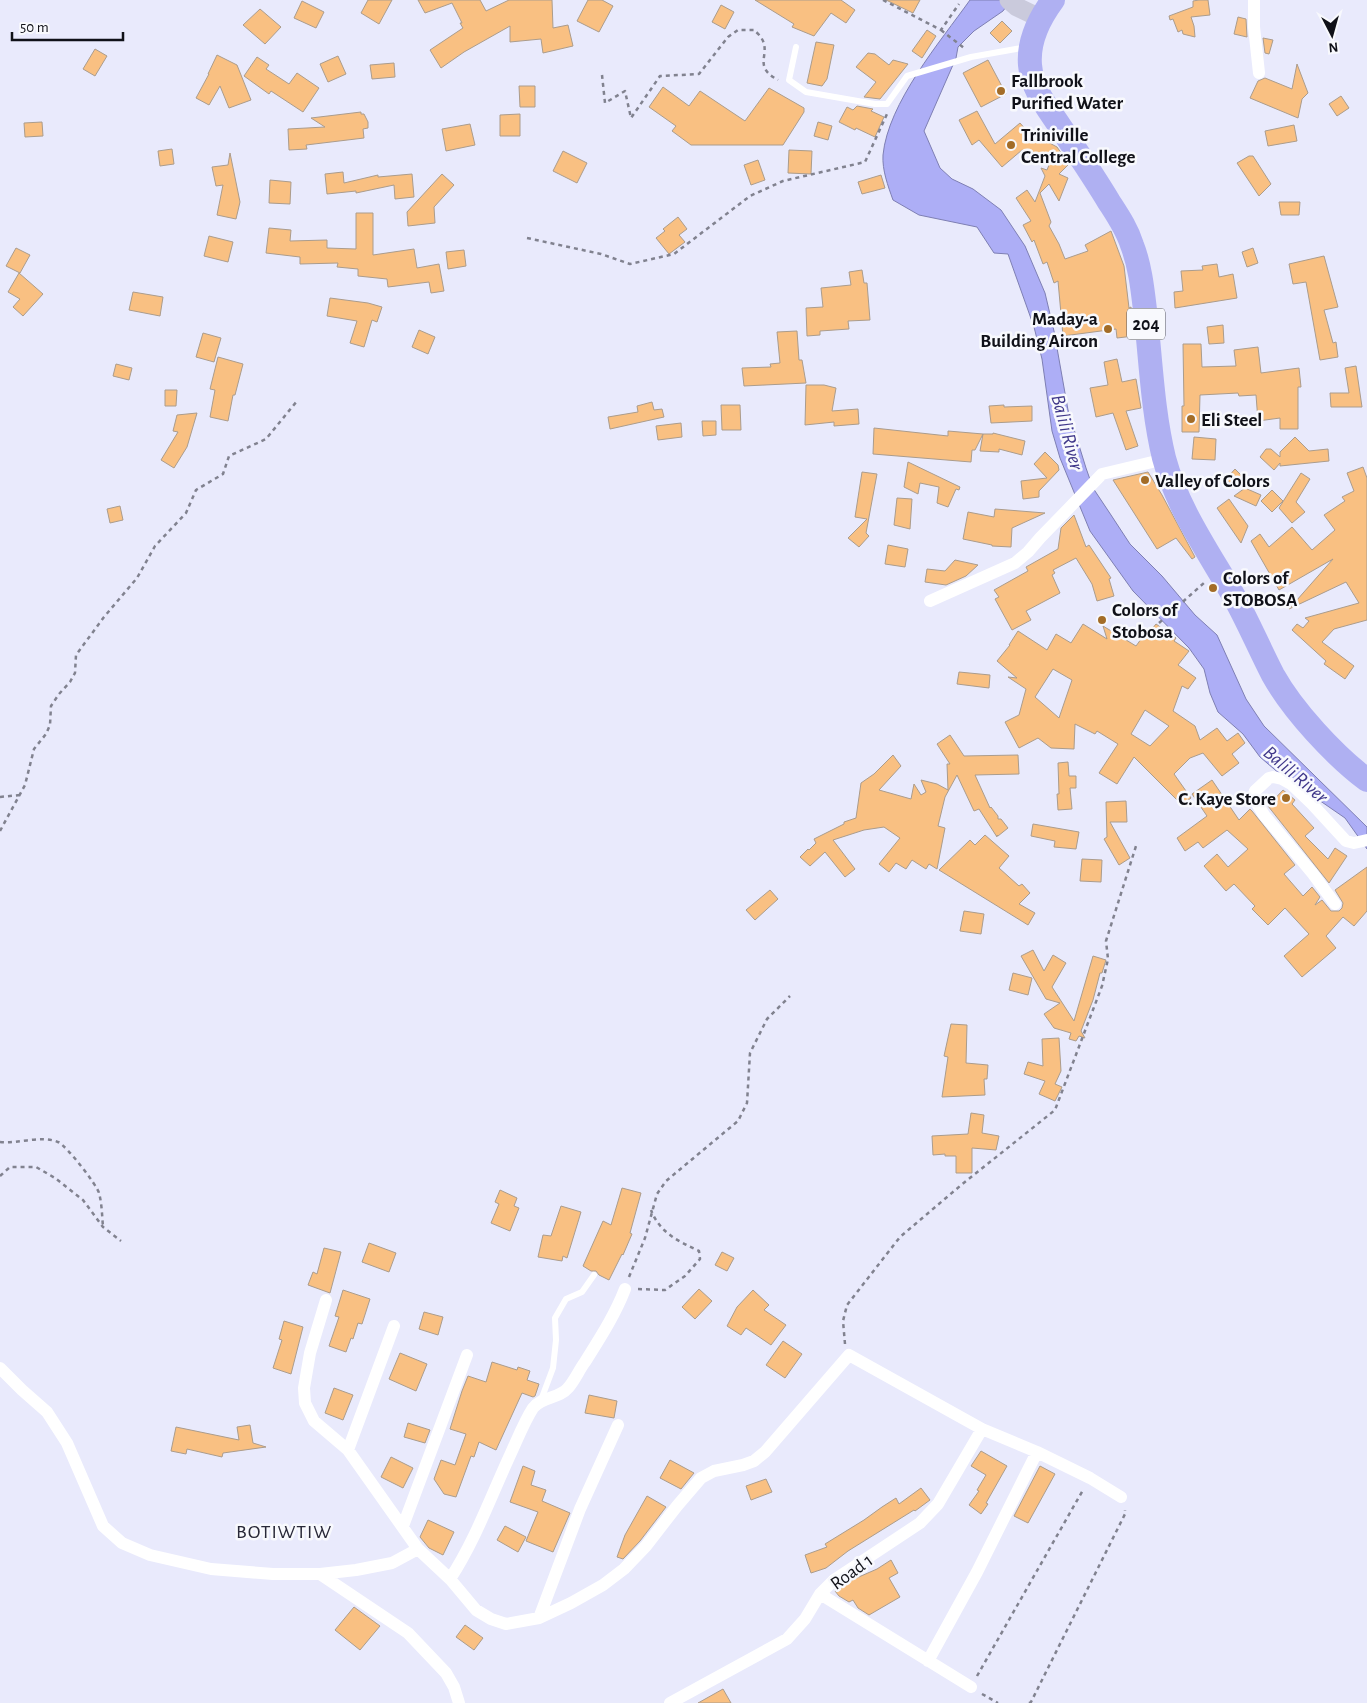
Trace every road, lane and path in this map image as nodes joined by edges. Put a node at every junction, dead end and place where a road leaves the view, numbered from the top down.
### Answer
1 (883, 0) edge
2 (1254, 0) edge
3 (1010, 1) edge
4 (959, 4) dead end
5 (1046, 9) edge
6 (941, 30) junction
7 (961, 45) dead end
8 (796, 47) dead end
9 (1030, 47) junction
10 (1259, 73) dead end
11 (602, 75) dead end
12 (789, 80) junction
13 (888, 112) dead end
14 (527, 238) dead end
15 (297, 401) dead end
16 (1164, 459) junction
17 (1210, 578) dead end
18 (930, 601) dead end
19 (1159, 623) dead end
20 (1367, 780) edge
21 (20, 795) junction
22 (0, 797) edge
23 (2, 824) edge
24 (0, 831) edge
25 (1364, 840) edge
26 (1136, 846) dead end
27 (1336, 904) dead end
28 (790, 996) dead end
29 (0, 1142) edge
30 (0, 1176) edge
31 (651, 1210) junction
32 (103, 1227) junction
33 (121, 1241) dead end
34 (594, 1275) dead end
35 (625, 1289) junction
36 (326, 1300) dead end
37 (394, 1326) dead end
38 (467, 1354) dead end
39 (848, 1355) junction
40 (0, 1368) edge
41 (540, 1400) junction
42 (618, 1425) dead end
43 (982, 1429) junction
44 (348, 1450) junction
45 (1037, 1452) junction
46 (1090, 1478) junction
47 (1122, 1497) joint
48 (402, 1526) junction
49 (418, 1549) junction
50 (320, 1574) junction
51 (450, 1579) junction
52 (820, 1594) junction
53 (539, 1618) junction
54 (928, 1661) junction
55 (971, 1687) junction
56 (459, 1703) edge
57 (670, 1703) edge
58 (998, 1703) edge
59 (1028, 1703) edge

1 - 6 path
2 - 10 street
3 - 5 street
4 - 6 path
5 - 9 highway, 204
6 - 7 path
8 - 12 lane
9 - 12 lane
9 - 16 highway, 204
11 - 12 path
13 - 14 path
15 - 21 path
16 - 18 street
16 - 20 highway, 204
17 - 19 path
21 - 22 path
21 - 23 path
23 - 24 path
25 - 27 street
26 - 39 path
28 - 31 path
29 - 32 path
30 - 32 path
31 - 35 path
31 - 35 path
32 - 33 path
34 - 41 lane
35 - 41 street
36 - 44 street
37 - 44 street
38 - 48 street
39 - 43 street
39 - 53 street
40 - 50 street
41 - 51 street
42 - 53 street
43 - 45 street
43 - 52 street, Road 1
44 - 48 street
45 - 46 street
45 - 54 street
46 - 47 street
46 - 55 path
47 - 59 path
48 - 49 street
49 - 50 street
49 - 51 street
50 - 56 street
51 - 53 street
52 - 54 street
52 - 57 street, Road 1
54 - 55 street
55 - 58 path

